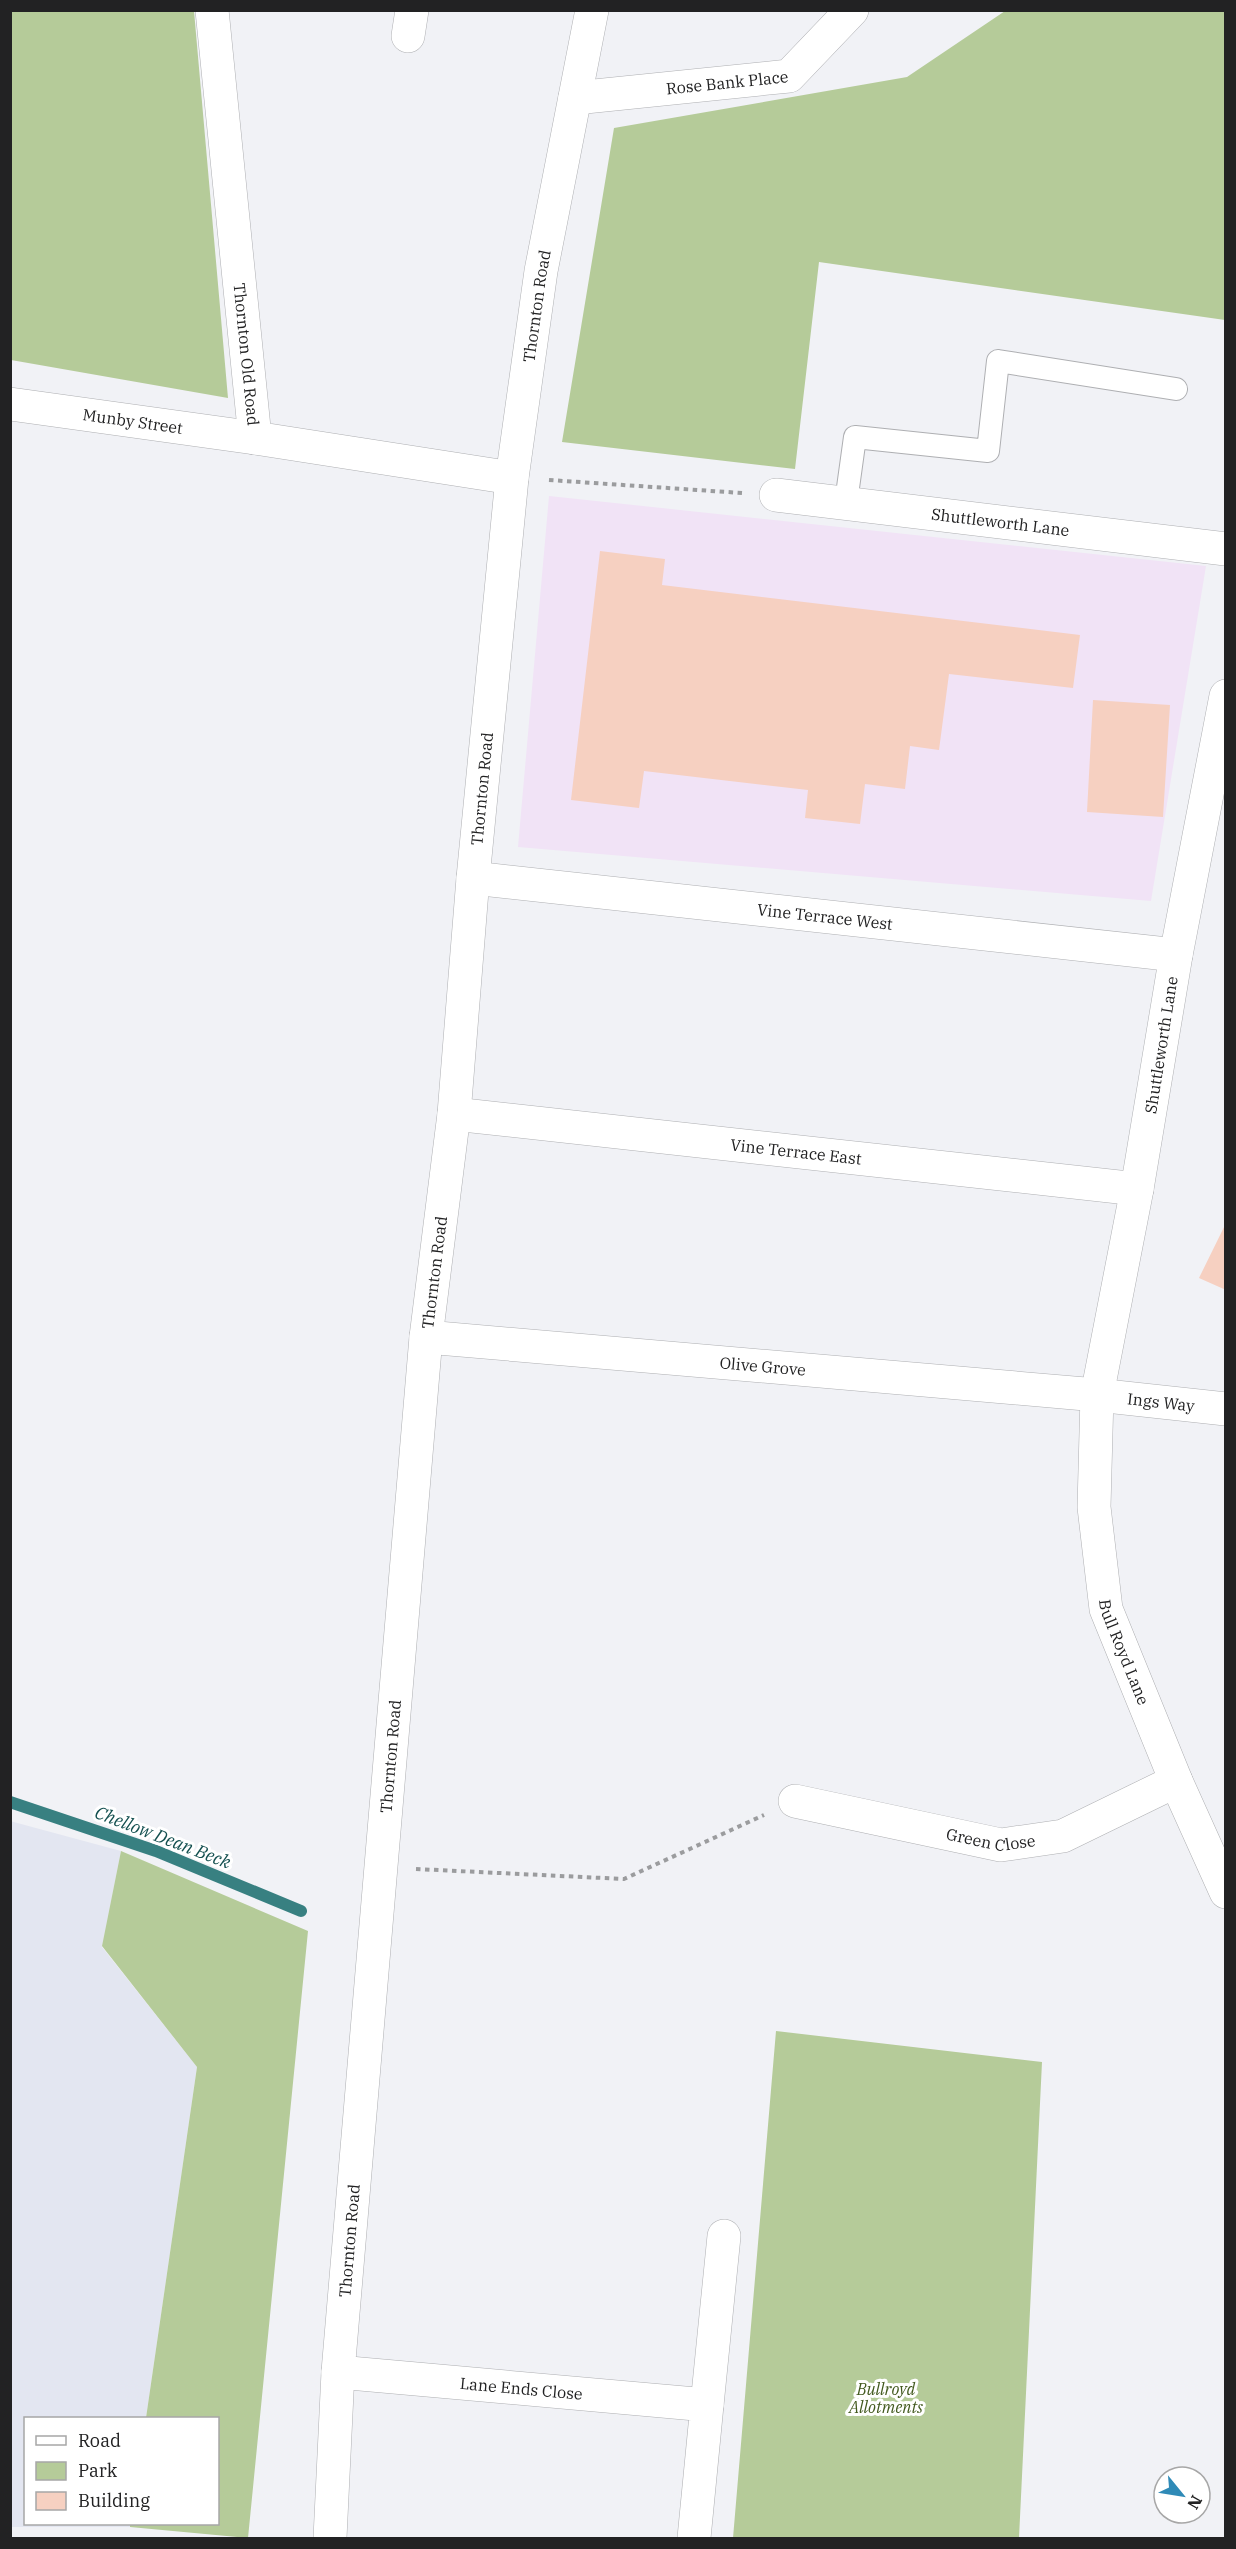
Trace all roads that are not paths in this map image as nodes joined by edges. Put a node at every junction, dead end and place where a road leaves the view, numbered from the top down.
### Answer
1 (212, 10) edge
2 (592, 10) edge
3 (852, 10) edge
4 (575, 98) junction
5 (1176, 389) dead end
6 (10, 404) edge
7 (255, 438) junction
8 (512, 478) junction
9 (776, 495) road end
10 (846, 502) junction
11 (1226, 549) edge
12 (1226, 696) edge
13 (473, 878) junction
14 (1176, 955) junction
15 (454, 1114) junction
16 (1137, 1189) junction
17 (426, 1337) junction
18 (1097, 1395) junction
19 (1226, 1409) edge
20 (1176, 1781) junction
21 (795, 1801) road end
22 (1226, 1892) edge
23 (724, 2236) dead end
24 (338, 2372) junction
25 (707, 2405) junction
26 (330, 2538) edge
27 (694, 2538) edge

1 - 7 street, Thornton Old Road
2 - 4 street, Thornton Road
3 - 4 street, Rose Bank Place
4 - 8 street, Thornton Road
5 - 10 lane
6 - 7 street, Munby Street
7 - 8 street, Thornton Old Road
8 - 13 street, Thornton Road
9 - 10 street, Shuttleworth Lane
10 - 11 street, Shuttleworth Lane
12 - 14 street, Shuttleworth Lane
13 - 14 street, Vine Terrace West
13 - 15 street, Thornton Road
14 - 16 street, Shuttleworth Lane
15 - 16 street, Vine Terrace East
15 - 17 street, Thornton Road
16 - 18 street, Shuttleworth Lane
17 - 18 street, Olive Grove
17 - 24 street, Thornton Road
18 - 19 street, Ings Way
18 - 20 street, Bull Royd Lane
20 - 21 street, Green Close
20 - 22 street, Bull Royd Lane
23 - 25 street
24 - 25 street, Lane Ends Close
24 - 26 street, Thornton Road
25 - 27 street

